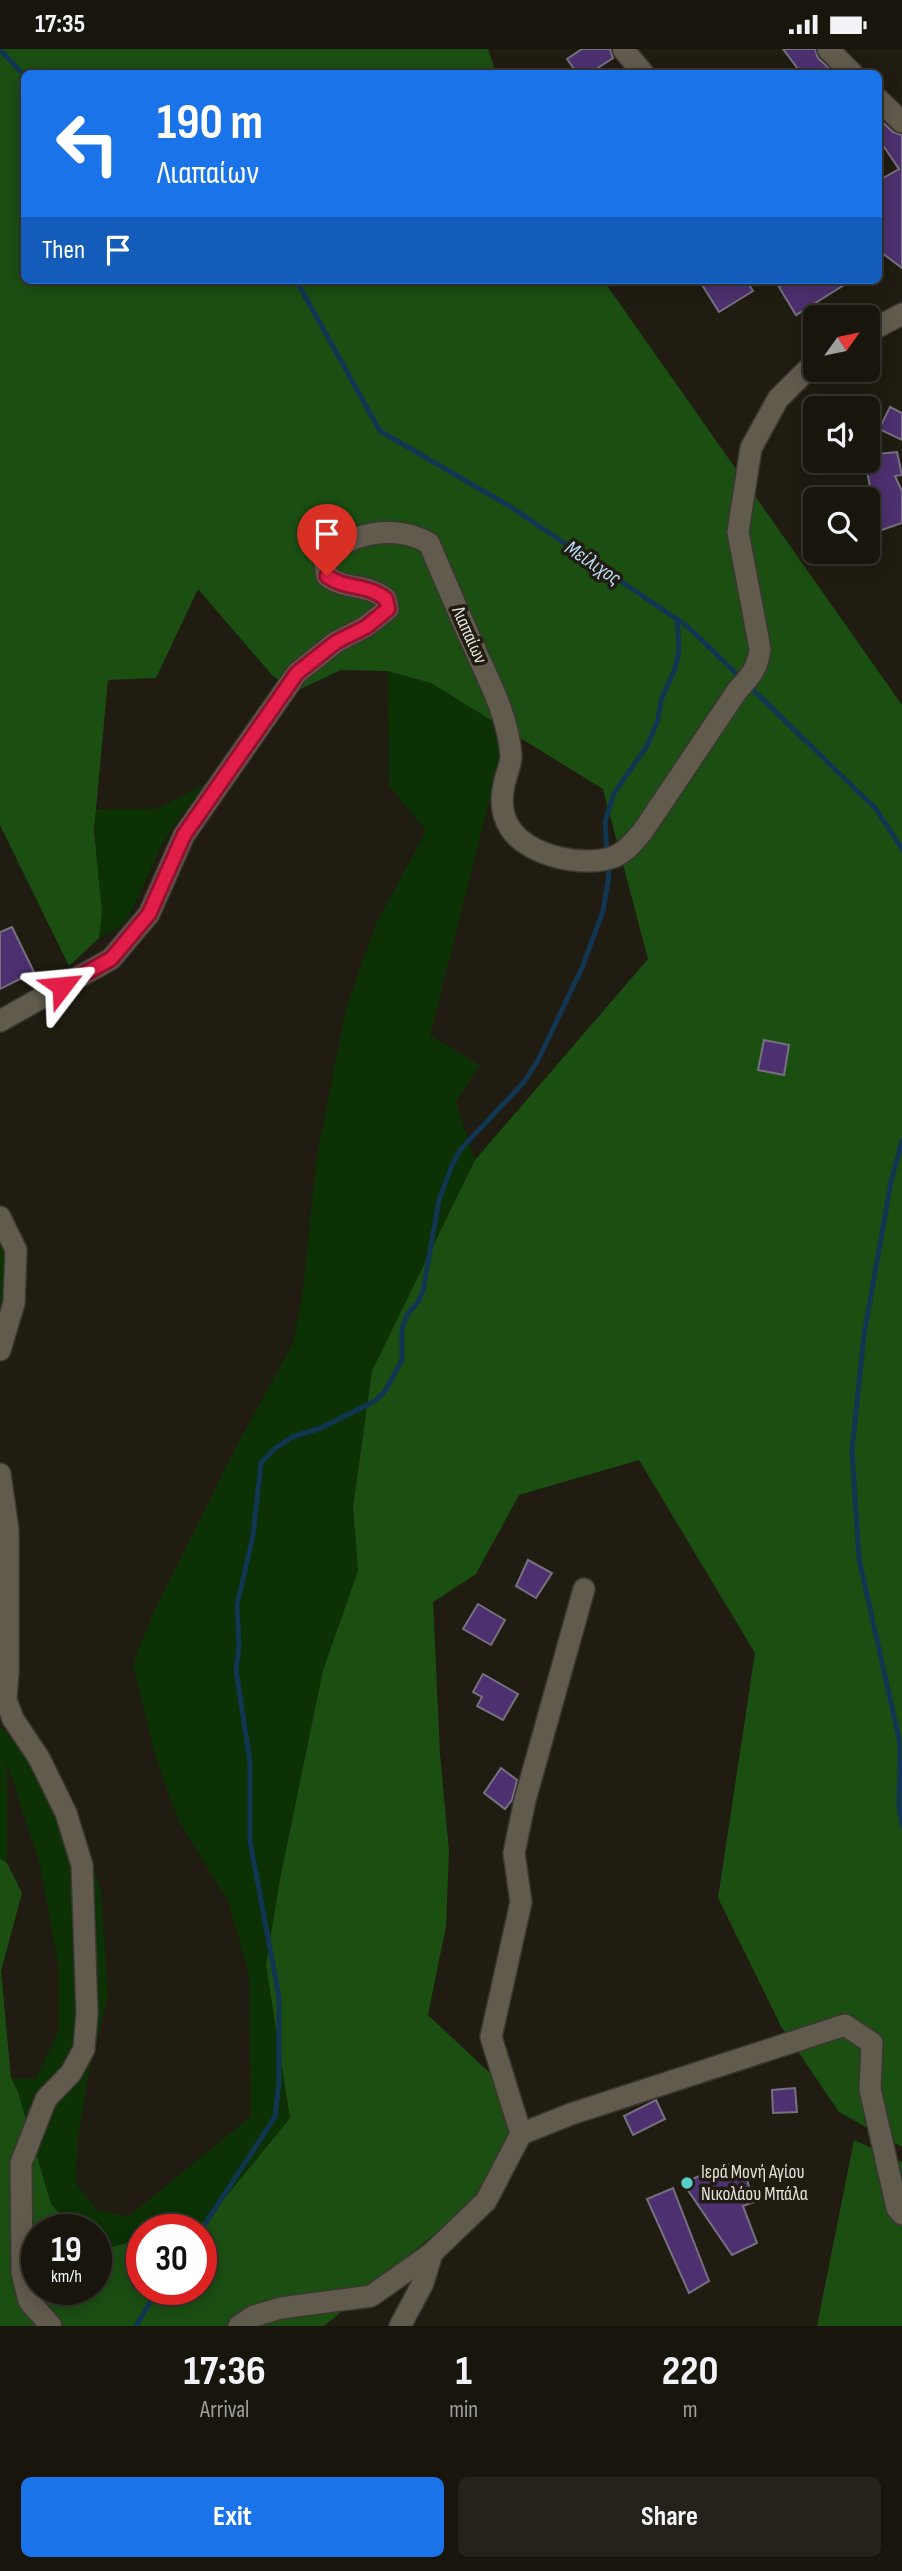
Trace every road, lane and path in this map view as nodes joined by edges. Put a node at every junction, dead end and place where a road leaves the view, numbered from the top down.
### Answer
1 (623, 49) edge
2 (828, 49) edge
3 (848, 49) edge
4 (640, 70) edge
5 (848, 70) edge
6 (851, 70) edge
7 (882, 103) edge
8 (902, 122) edge
9 (902, 314) edge
10 (880, 326) edge
11 (803, 374) edge
12 (0, 1021) edge
13 (0, 1217) edge
14 (0, 1350) edge
15 (0, 1474) edge
16 (584, 1589) dead end
17 (521, 2134) junction
18 (902, 2214) edge
19 (432, 2253) junction
20 (51, 2326) edge
21 (239, 2326) edge
22 (400, 2326) edge

1 - 4 street
2 - 5 street
3 - 6 street
7 - 8 street
9 - 10 street
11 - 12 street, Λιαπαίων
13 - 14 street
15 - 20 street
16 - 17 street
17 - 18 street
17 - 19 street
19 - 21 street
19 - 22 street

